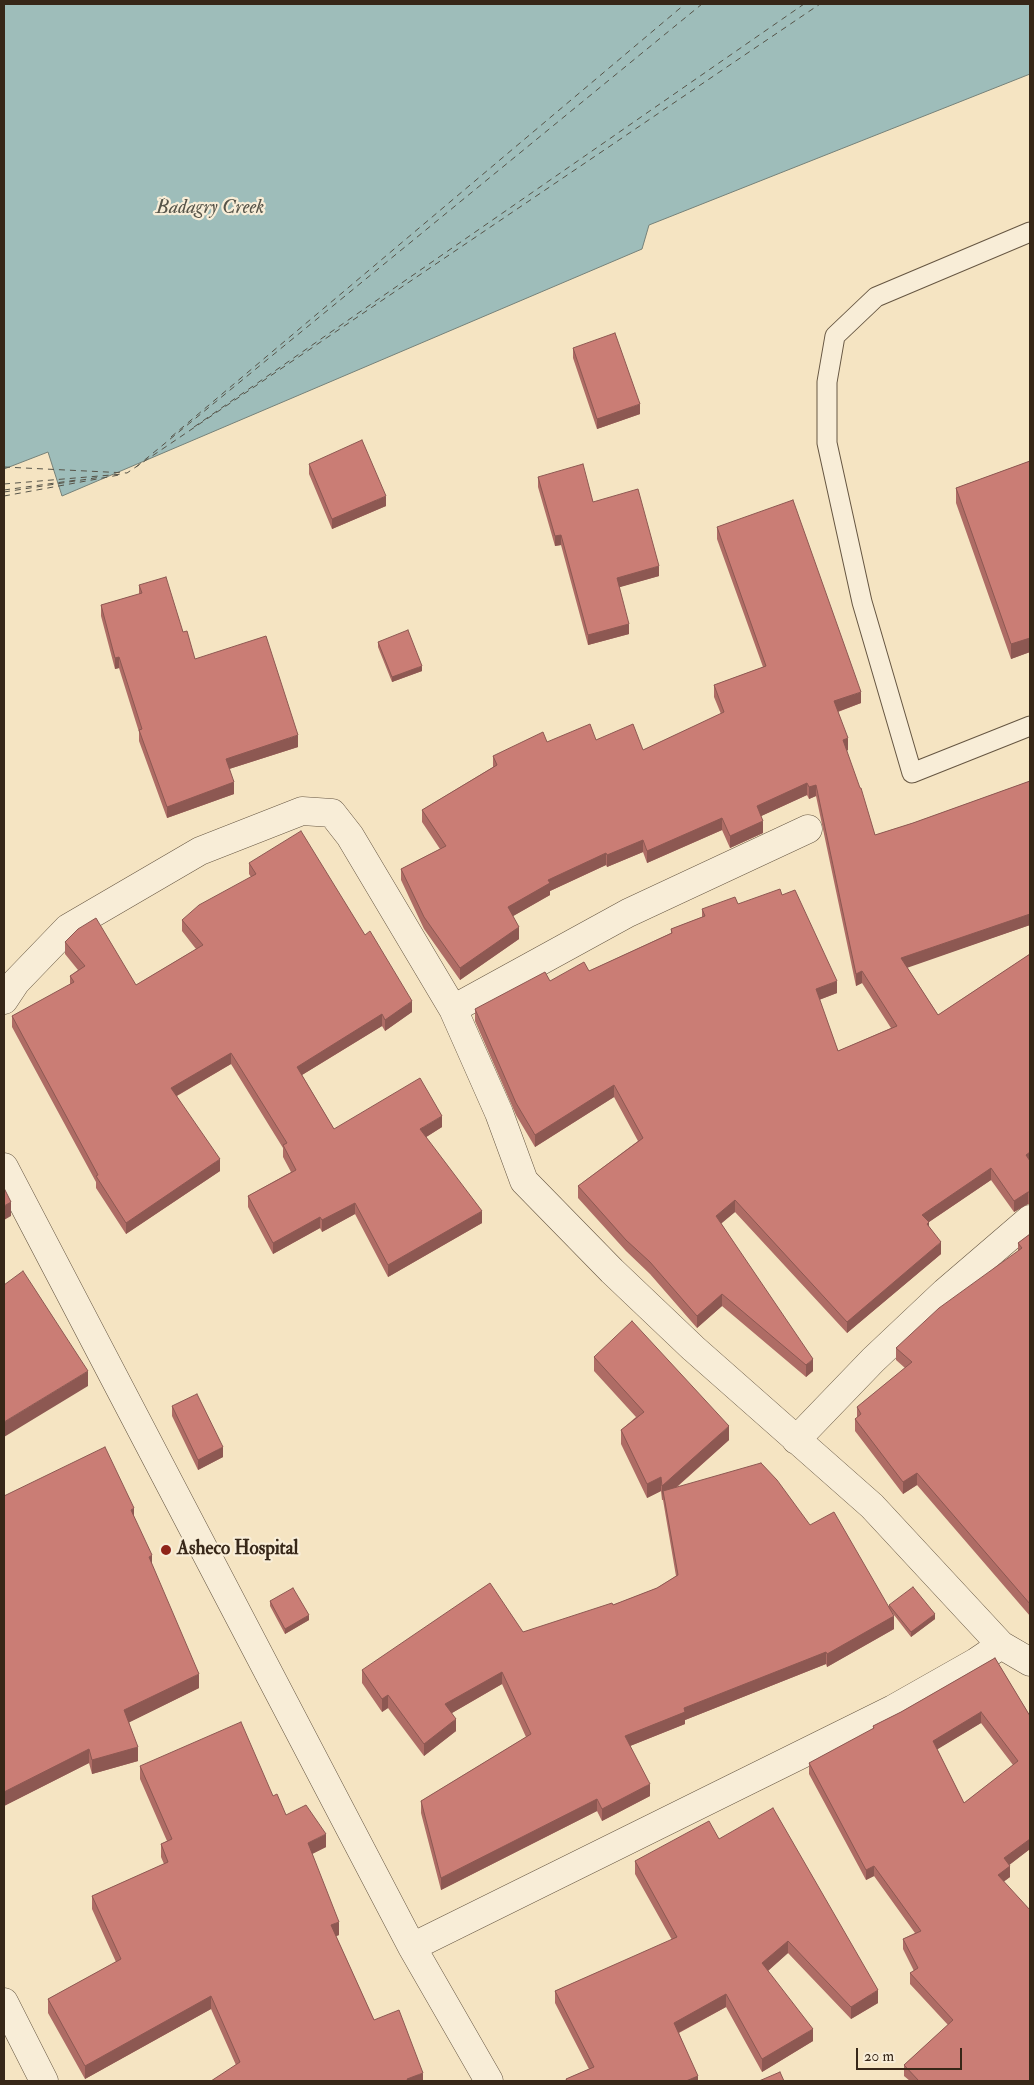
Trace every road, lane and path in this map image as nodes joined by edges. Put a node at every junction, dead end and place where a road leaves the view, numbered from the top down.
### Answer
1 (1030, 232) edge
2 (1030, 726) edge
3 (808, 829) dead end
4 (4, 1000) edge
5 (453, 1009) junction
6 (4, 1167) edge
7 (1030, 1219) edge
8 (796, 1440) junction
9 (1001, 1646) junction
10 (1030, 1662) edge
11 (412, 1947) junction
12 (4, 2002) edge
13 (44, 2081) edge
14 (489, 2081) edge

1 - 2 lane
3 - 5 street
4 - 5 street
5 - 8 street
6 - 11 street
7 - 8 street
8 - 9 street
9 - 10 street
9 - 11 street
11 - 14 street
12 - 13 street

